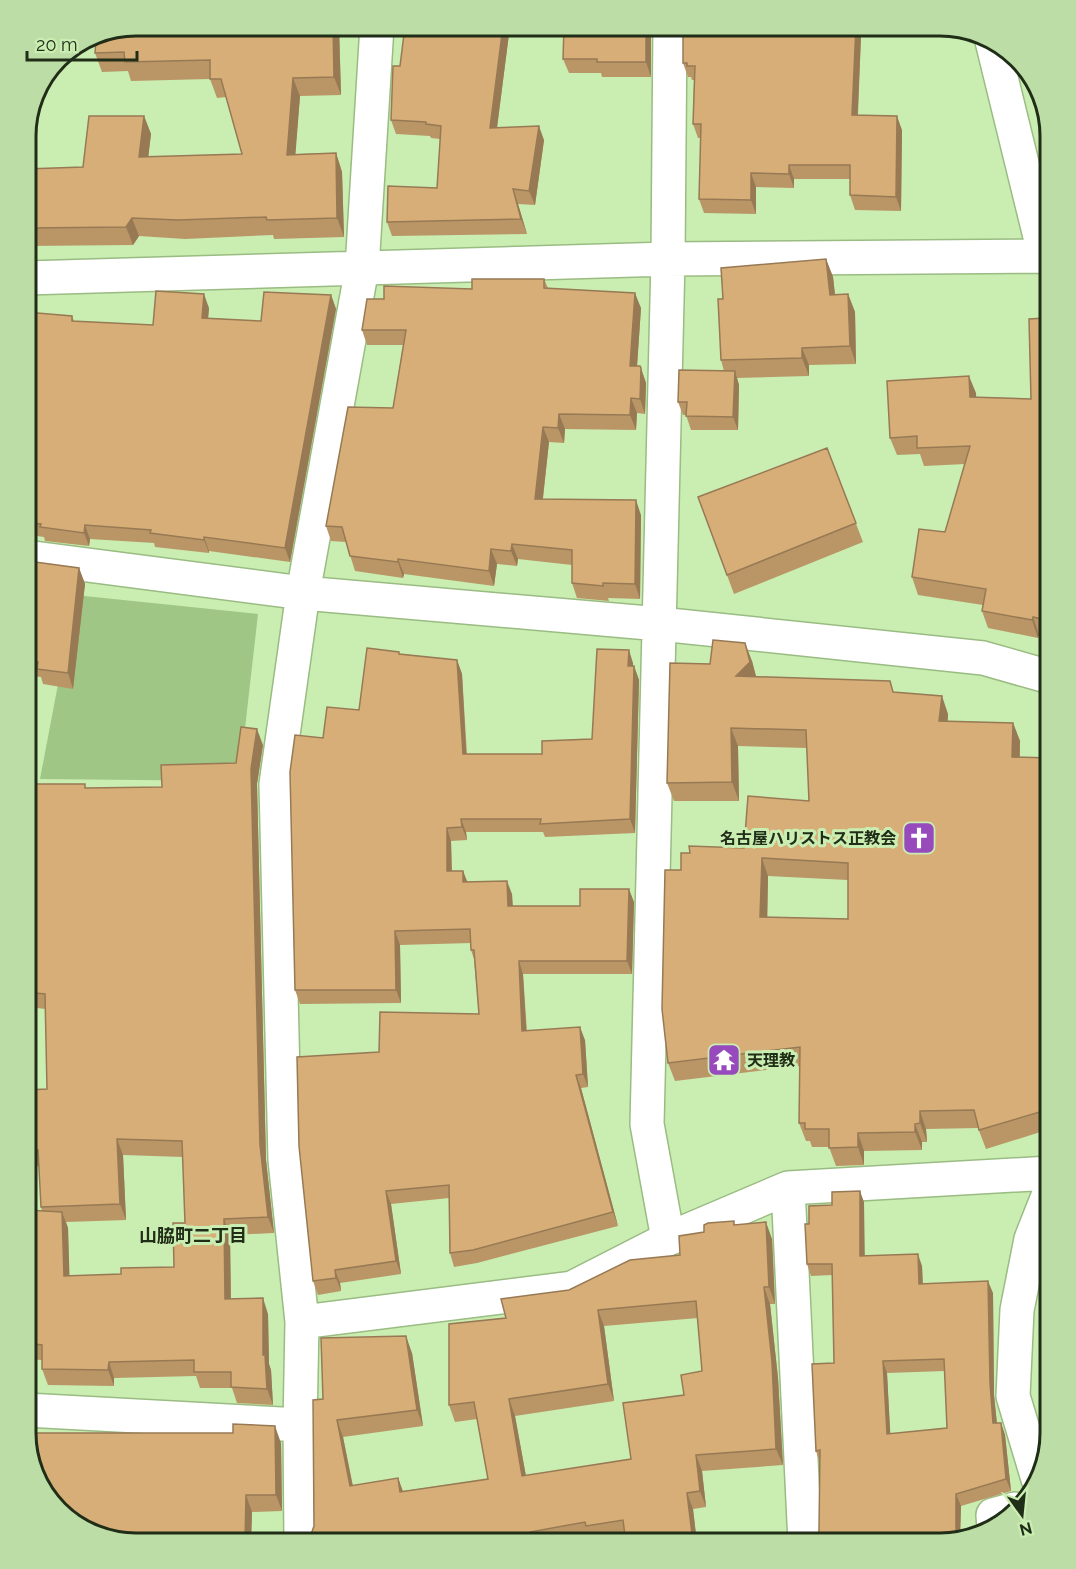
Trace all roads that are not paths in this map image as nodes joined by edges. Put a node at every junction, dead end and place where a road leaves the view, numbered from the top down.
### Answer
1 (376, 36) edge
2 (670, 36) edge
3 (995, 53) edge
4 (1040, 225) edge
5 (1040, 256) edge
6 (668, 259) junction
7 (362, 268) junction
8 (36, 278) edge
9 (36, 558) edge
10 (303, 593) junction
11 (660, 624) junction
12 (1040, 674) edge
13 (1040, 1174) edge
14 (788, 1188) junction
15 (1040, 1216) edge
16 (668, 1239) junction
17 (302, 1322) junction
18 (36, 1411) edge
19 (300, 1425) junction
20 (1034, 1466) edge
21 (302, 1533) edge
22 (804, 1533) edge

1 - 7 street
2 - 6 street
3 - 4 street
5 - 6 street
6 - 7 street
6 - 11 street
7 - 8 street
7 - 10 street
9 - 10 street
10 - 11 street
10 - 17 street
11 - 12 street
11 - 16 street
13 - 14 street
14 - 16 street
14 - 22 street
15 - 20 street
16 - 17 street
17 - 19 street
18 - 19 street
19 - 21 street

